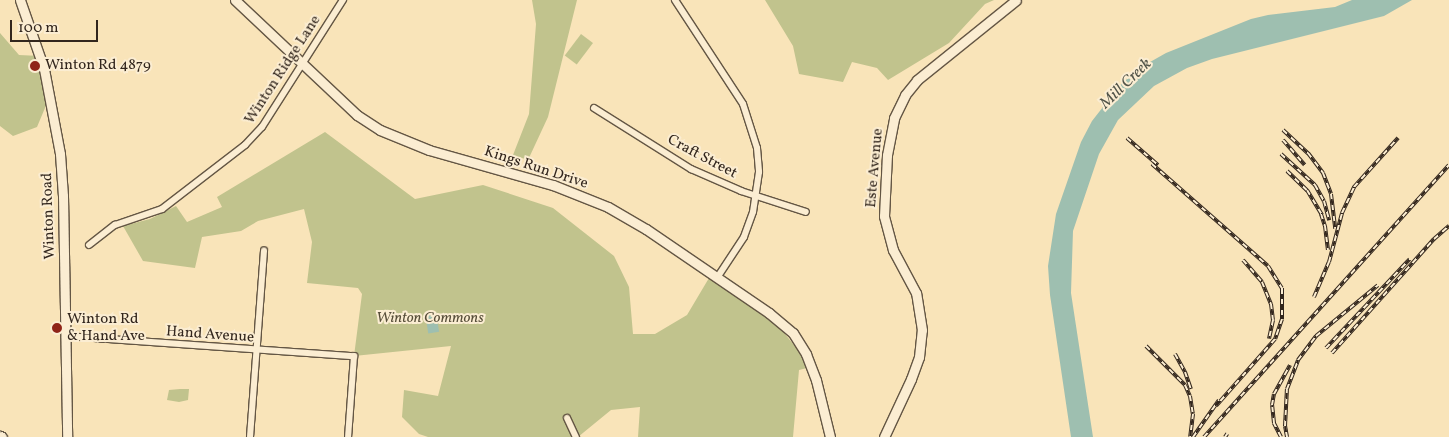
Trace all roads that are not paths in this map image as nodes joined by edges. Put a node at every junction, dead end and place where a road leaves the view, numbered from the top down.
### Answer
1 (20, 0) edge
2 (234, 0) edge
3 (343, 0) edge
4 (675, 0) edge
5 (1016, 0) edge
6 (302, 64) junction
7 (594, 108) dead end
8 (757, 196) junction
9 (806, 212) dead end
10 (89, 245) dead end
11 (264, 251) dead end
12 (717, 278) junction
13 (65, 336) junction
14 (257, 351) junction
15 (567, 418) dead end
16 (67, 437) edge
17 (250, 437) edge
18 (348, 437) edge
19 (576, 437) edge
20 (830, 437) edge
21 (884, 437) edge

1 - 13 street, Winton Road
2 - 6 street, Kings Run Drive
3 - 6 street, Winton Ridge Lane
4 - 8 street
5 - 21 street, Este Avenue
6 - 10 street, Winton Ridge Lane
6 - 12 street, Kings Run Drive
7 - 8 street, Craft Street
8 - 9 street, Craft Street
8 - 12 street
11 - 14 street
12 - 20 street, Kings Run Drive
13 - 14 street, Hand Avenue
13 - 16 street, Winton Road
14 - 17 street
14 - 18 street, Hand Avenue
15 - 19 street

